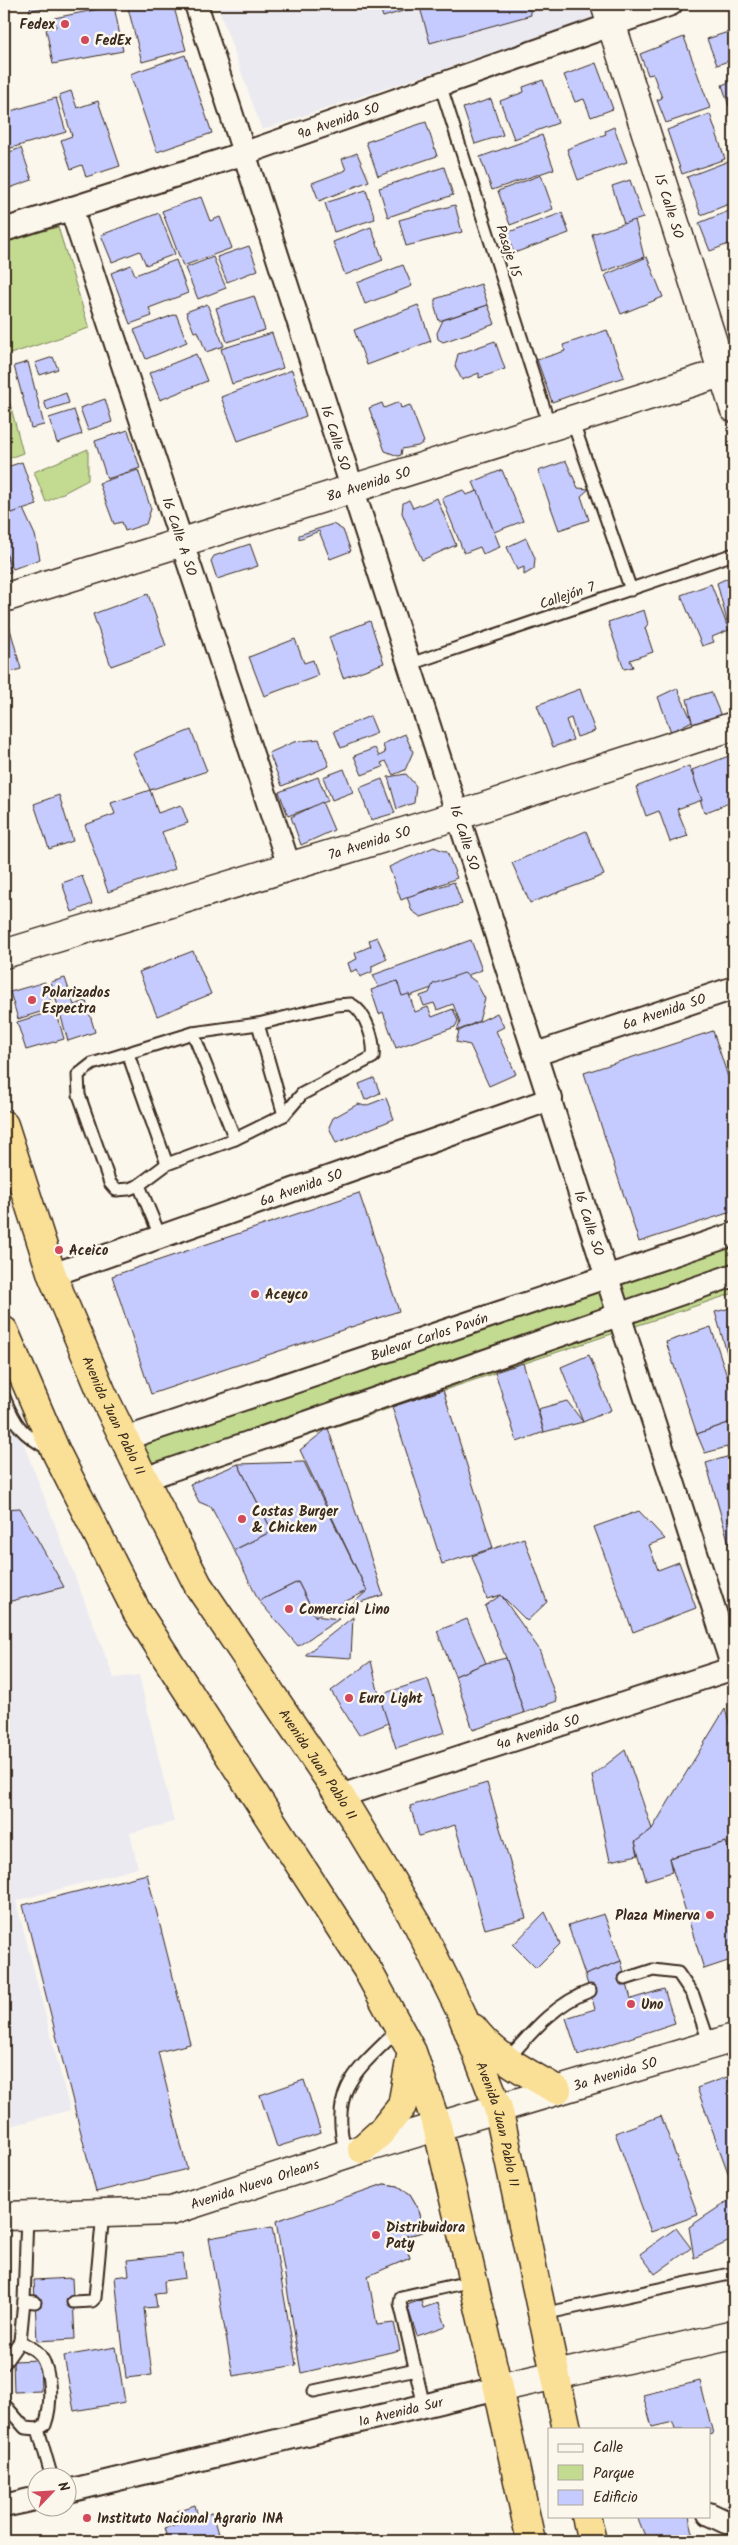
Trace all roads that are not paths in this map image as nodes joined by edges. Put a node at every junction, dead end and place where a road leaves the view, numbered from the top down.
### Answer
1 (196, 4) edge
2 (671, 4) edge
3 (608, 14) edge
4 (440, 84) junction
5 (244, 153) junction
6 (71, 208) junction
7 (4, 230) edge
8 (728, 370) edge
9 (734, 408) edge
10 (561, 423) junction
11 (353, 488) junction
12 (182, 542) junction
13 (734, 554) edge
14 (631, 590) junction
15 (4, 598) edge
16 (410, 664) junction
17 (734, 726) edge
18 (459, 815) junction
19 (289, 866) junction
20 (4, 954) edge
21 (734, 988) edge
22 (258, 1024) junction
23 (193, 1033) junction
24 (128, 1054) junction
25 (536, 1054) junction
26 (551, 1099) junction
27 (284, 1115) junction
28 (4, 1125) edge
29 (235, 1139) junction
30 (167, 1164) junction
31 (139, 1186) junction
32 (734, 1234) edge
33 (160, 1236) junction
34 (52, 1275) junction
35 (734, 1275) edge
36 (608, 1276) junction
37 (620, 1315) junction
38 (4, 1331) edge
39 (4, 1397) edge
40 (124, 1439) junction
41 (57, 1454) junction
42 (144, 1479) junction
43 (734, 1669) edge
44 (340, 1796) junction
45 (626, 1980) dead end
46 (590, 1991) dead end
47 (462, 2012) junction
48 (406, 2040) junction
49 (722, 2042) edge
50 (506, 2061) junction
51 (558, 2090) junction
52 (498, 2108) junction
53 (438, 2126) junction
54 (354, 2151) junction
55 (104, 2213) junction
56 (15, 2215) edge
57 (734, 2272) edge
58 (473, 2281) junction
59 (73, 2302) dead end
60 (543, 2314) junction
61 (734, 2335) edge
62 (20, 2341) junction
63 (4, 2364) edge
64 (416, 2369) junction
65 (556, 2376) junction
66 (498, 2388) junction
67 (314, 2391) dead end
68 (4, 2404) edge
69 (424, 2406) junction
70 (567, 2428) edge
71 (38, 2429) junction
72 (49, 2468) edge
73 (78, 2489) edge
74 (28, 2500) edge
75 (4, 2506) edge
76 (710, 2514) edge
77 (586, 2518) edge
78 (734, 2520) edge
79 (531, 2541) edge
80 (592, 2541) edge

1 - 5 street, 16 Calle SO
2 - 3 street, 9a Avenida SO
3 - 4 street, 9a Avenida SO
3 - 8 street, 15 Calle SO
4 - 5 street, 9a Avenida SO
4 - 10 lane, Pasaje 15
5 - 6 street, 9a Avenida SO
5 - 11 street, 16 Calle SO
6 - 7 street, 9a Avenida SO
6 - 12 street, 16 Calle A SO
8 - 9 street, 15 Calle SO
8 - 10 street, 8a Avenida SO
10 - 11 street, 8a Avenida SO
10 - 14 lane, Pasaje 15
11 - 12 street, 8a Avenida SO
11 - 16 street, 16 Calle SO
12 - 15 street, 8a Avenida SO
12 - 19 street, 16 Calle A SO
13 - 14 lane, Callejón 7
14 - 16 lane, Callejón 7
16 - 18 street, 16 Calle SO
17 - 18 street, 7a Avenida SO
18 - 19 street, 7a Avenida SO
18 - 25 street, 16 Calle SO
19 - 20 street, 7a Avenida SO
21 - 25 street, 6a Avenida SO
22 - 23 lane
22 - 27 lane
22 - 27 lane
23 - 24 lane
23 - 29 lane
24 - 30 lane
24 - 31 lane
25 - 26 street, 16 Calle SO
26 - 33 street, 6a Avenida SO
26 - 36 street, 16 Calle SO
27 - 29 lane
28 - 34 highway, Avenida Juan Pablo II
29 - 30 lane
30 - 31 lane
31 - 33 lane
32 - 36 street, Bulevar Carlos Pavón
33 - 34 street, 6a Avenida SO
34 - 40 highway, Avenida Juan Pablo II
35 - 37 street
36 - 37 street, 16 Calle SO
36 - 40 street, Bulevar Carlos Pavón
37 - 42 street
37 - 43 street, 16 Calle SO
38 - 41 highway
39 - 41 lane
40 - 42 highway, Avenida Juan Pablo II
41 - 48 highway
42 - 44 highway, Avenida Juan Pablo II
43 - 44 street, 4a Avenida SO
44 - 47 highway, Avenida Juan Pablo II
45 - 49 lane
46 - 50 lane
47 - 50 highway
47 - 52 highway, Avenida Juan Pablo II
48 - 53 highway
48 - 54 highway
48 - 54 lane
49 - 51 street, 3a Avenida SO
50 - 51 highway
51 - 52 street, 3a Avenida SO
52 - 53 street, Avenida Nueva Orleans
52 - 60 highway, Avenida Juan Pablo II
53 - 54 street, Avenida Nueva Orleans
53 - 58 highway
54 - 55 street, Avenida Nueva Orleans
55 - 56 street, Avenida Nueva Orleans
55 - 59 lane
56 - 62 lane
57 - 60 lane
58 - 64 lane
58 - 66 highway
60 - 65 highway, Avenida Juan Pablo II
61 - 65 street, 1a Avenida Sur
62 - 63 lane
62 - 71 lane
64 - 67 lane
64 - 69 lane
65 - 66 street, 1a Avenida Sur
65 - 70 highway, Avenida Juan Pablo II
66 - 69 street, 1a Avenida Sur
66 - 79 highway
68 - 71 lane
69 - 73 street, 1a Avenida Sur
71 - 72 lane
74 - 75 street
76 - 78 street
77 - 80 highway

